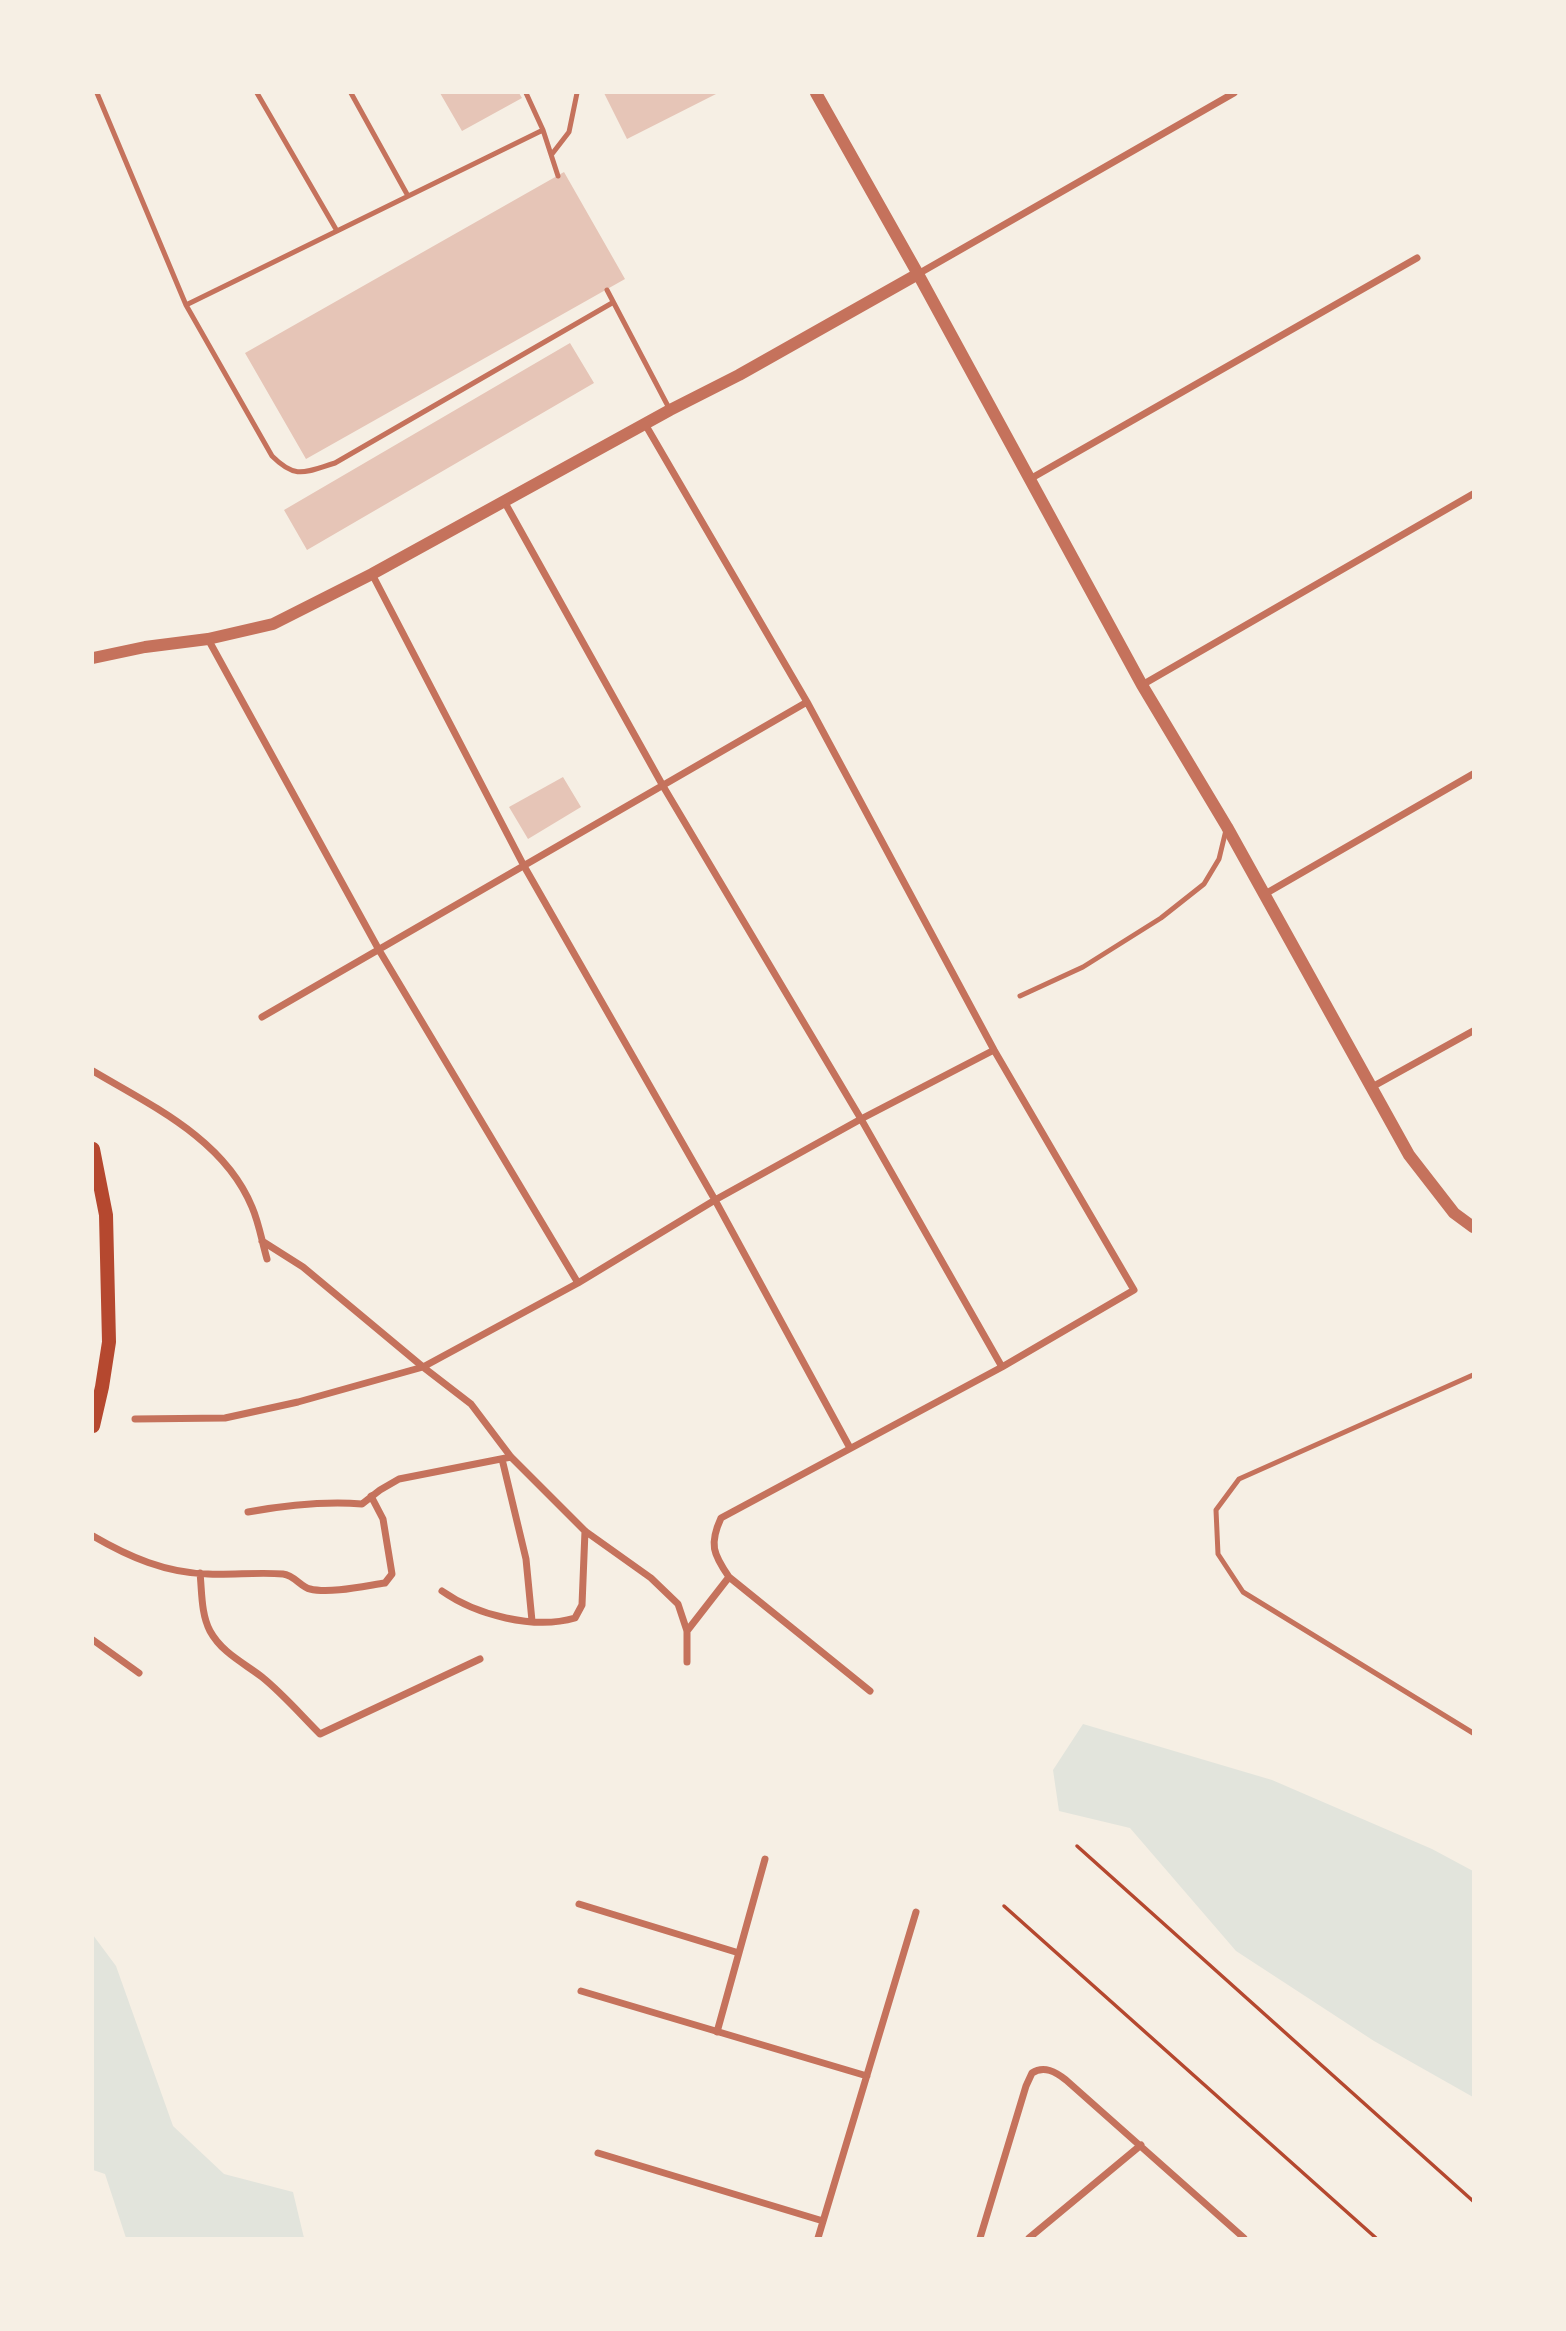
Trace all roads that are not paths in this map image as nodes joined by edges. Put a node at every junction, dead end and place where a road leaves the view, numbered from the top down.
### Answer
1 (97, 93) edge
2 (257, 93) edge
3 (351, 93) edge
4 (526, 93) edge
5 (577, 93) edge
6 (816, 93) edge
7 (1234, 93) edge
8 (543, 130) junction
9 (551, 154) junction
10 (558, 176) dead end
11 (408, 196) junction
12 (337, 231) junction
13 (1417, 258) dead end
14 (918, 274) junction
15 (607, 290) dead end
16 (612, 303) junction
17 (186, 306) junction
18 (670, 410) junction
19 (645, 424) junction
20 (1030, 479) junction
21 (1473, 494) edge
22 (504, 501) junction
23 (372, 574) junction
24 (208, 639) junction
25 (93, 658) edge
26 (1142, 685) junction
27 (807, 702) junction
28 (1473, 774) edge
29 (663, 786) junction
30 (1227, 827) junction
31 (524, 866) junction
32 (1265, 894) junction
33 (379, 950) junction
34 (1020, 996) dead end
35 (262, 1017) dead end
36 (1473, 1031) edge
37 (995, 1049) junction
38 (93, 1071) edge
39 (1372, 1087) junction
40 (861, 1119) junction
41 (93, 1149) edge
42 (715, 1200) junction
43 (99, 1216) edge
44 (1473, 1227) edge
45 (262, 1241) junction
46 (267, 1259) dead end
47 (578, 1283) junction
48 (423, 1367) junction
49 (1002, 1367) junction
50 (1473, 1375) edge
51 (98, 1388) edge
52 (135, 1419) dead end
53 (93, 1426) edge
54 (850, 1448) junction
55 (507, 1458) junction
56 (371, 1496) junction
57 (248, 1512) dead end
58 (585, 1531) junction
59 (93, 1536) edge
60 (200, 1573) junction
61 (729, 1577) junction
62 (442, 1591) dead end
63 (532, 1620) junction
64 (687, 1631) junction
65 (93, 1640) edge
66 (480, 1659) dead end
67 (687, 1662) dead end
68 (139, 1673) dead end
69 (870, 1692) dead end
70 (1473, 1733) edge
71 (765, 1859) dead end
72 (579, 1904) dead end
73 (916, 1912) dead end
74 (739, 1953) junction
75 (581, 1992) dead end
76 (718, 2032) junction
77 (867, 2077) junction
78 (1141, 2145) junction
79 (597, 2153) dead end
80 (823, 2221) junction
81 (818, 2238) edge
82 (981, 2238) edge
83 (1029, 2238) edge
84 (1244, 2238) edge

1 - 17 lane
2 - 12 lane
3 - 11 lane
4 - 8 lane
5 - 9 lane
6 - 14 street
7 - 14 street
8 - 9 lane
8 - 11 lane
9 - 10 lane
11 - 12 lane
12 - 17 lane
13 - 20 street
14 - 18 street
14 - 20 street
15 - 16 lane
16 - 17 lane
16 - 18 lane
18 - 19 street
19 - 22 street
19 - 27 street
20 - 26 street
21 - 26 street
22 - 23 street
22 - 29 street
23 - 24 street
23 - 31 street
24 - 25 street
24 - 33 street
26 - 30 street
27 - 29 street
27 - 37 street
28 - 32 street
29 - 31 street
29 - 40 street
30 - 32 street
30 - 34 lane
31 - 33 street
31 - 42 street
32 - 39 street
33 - 35 street
33 - 47 street
36 - 39 street
37 - 40 street
37 - 49 street
38 - 45 street
39 - 44 street
40 - 42 street
40 - 49 street
41 - 43 main road
42 - 47 street
42 - 54 street
43 - 51 main road
45 - 46 street
45 - 48 street
47 - 48 street
48 - 52 street
48 - 55 street
49 - 54 street
50 - 70 lane
51 - 53 main road
54 - 61 street
55 - 56 street
55 - 58 street
55 - 63 street
56 - 57 street
56 - 60 street
58 - 63 street
58 - 64 street
59 - 60 street
60 - 66 street
61 - 64 street
61 - 69 street
62 - 63 street
64 - 67 street
65 - 68 street
71 - 74 street
72 - 74 street
73 - 77 street
74 - 76 street
75 - 76 street
76 - 77 street
77 - 80 street
78 - 82 street
78 - 83 street
78 - 84 street
79 - 80 street
80 - 81 street

